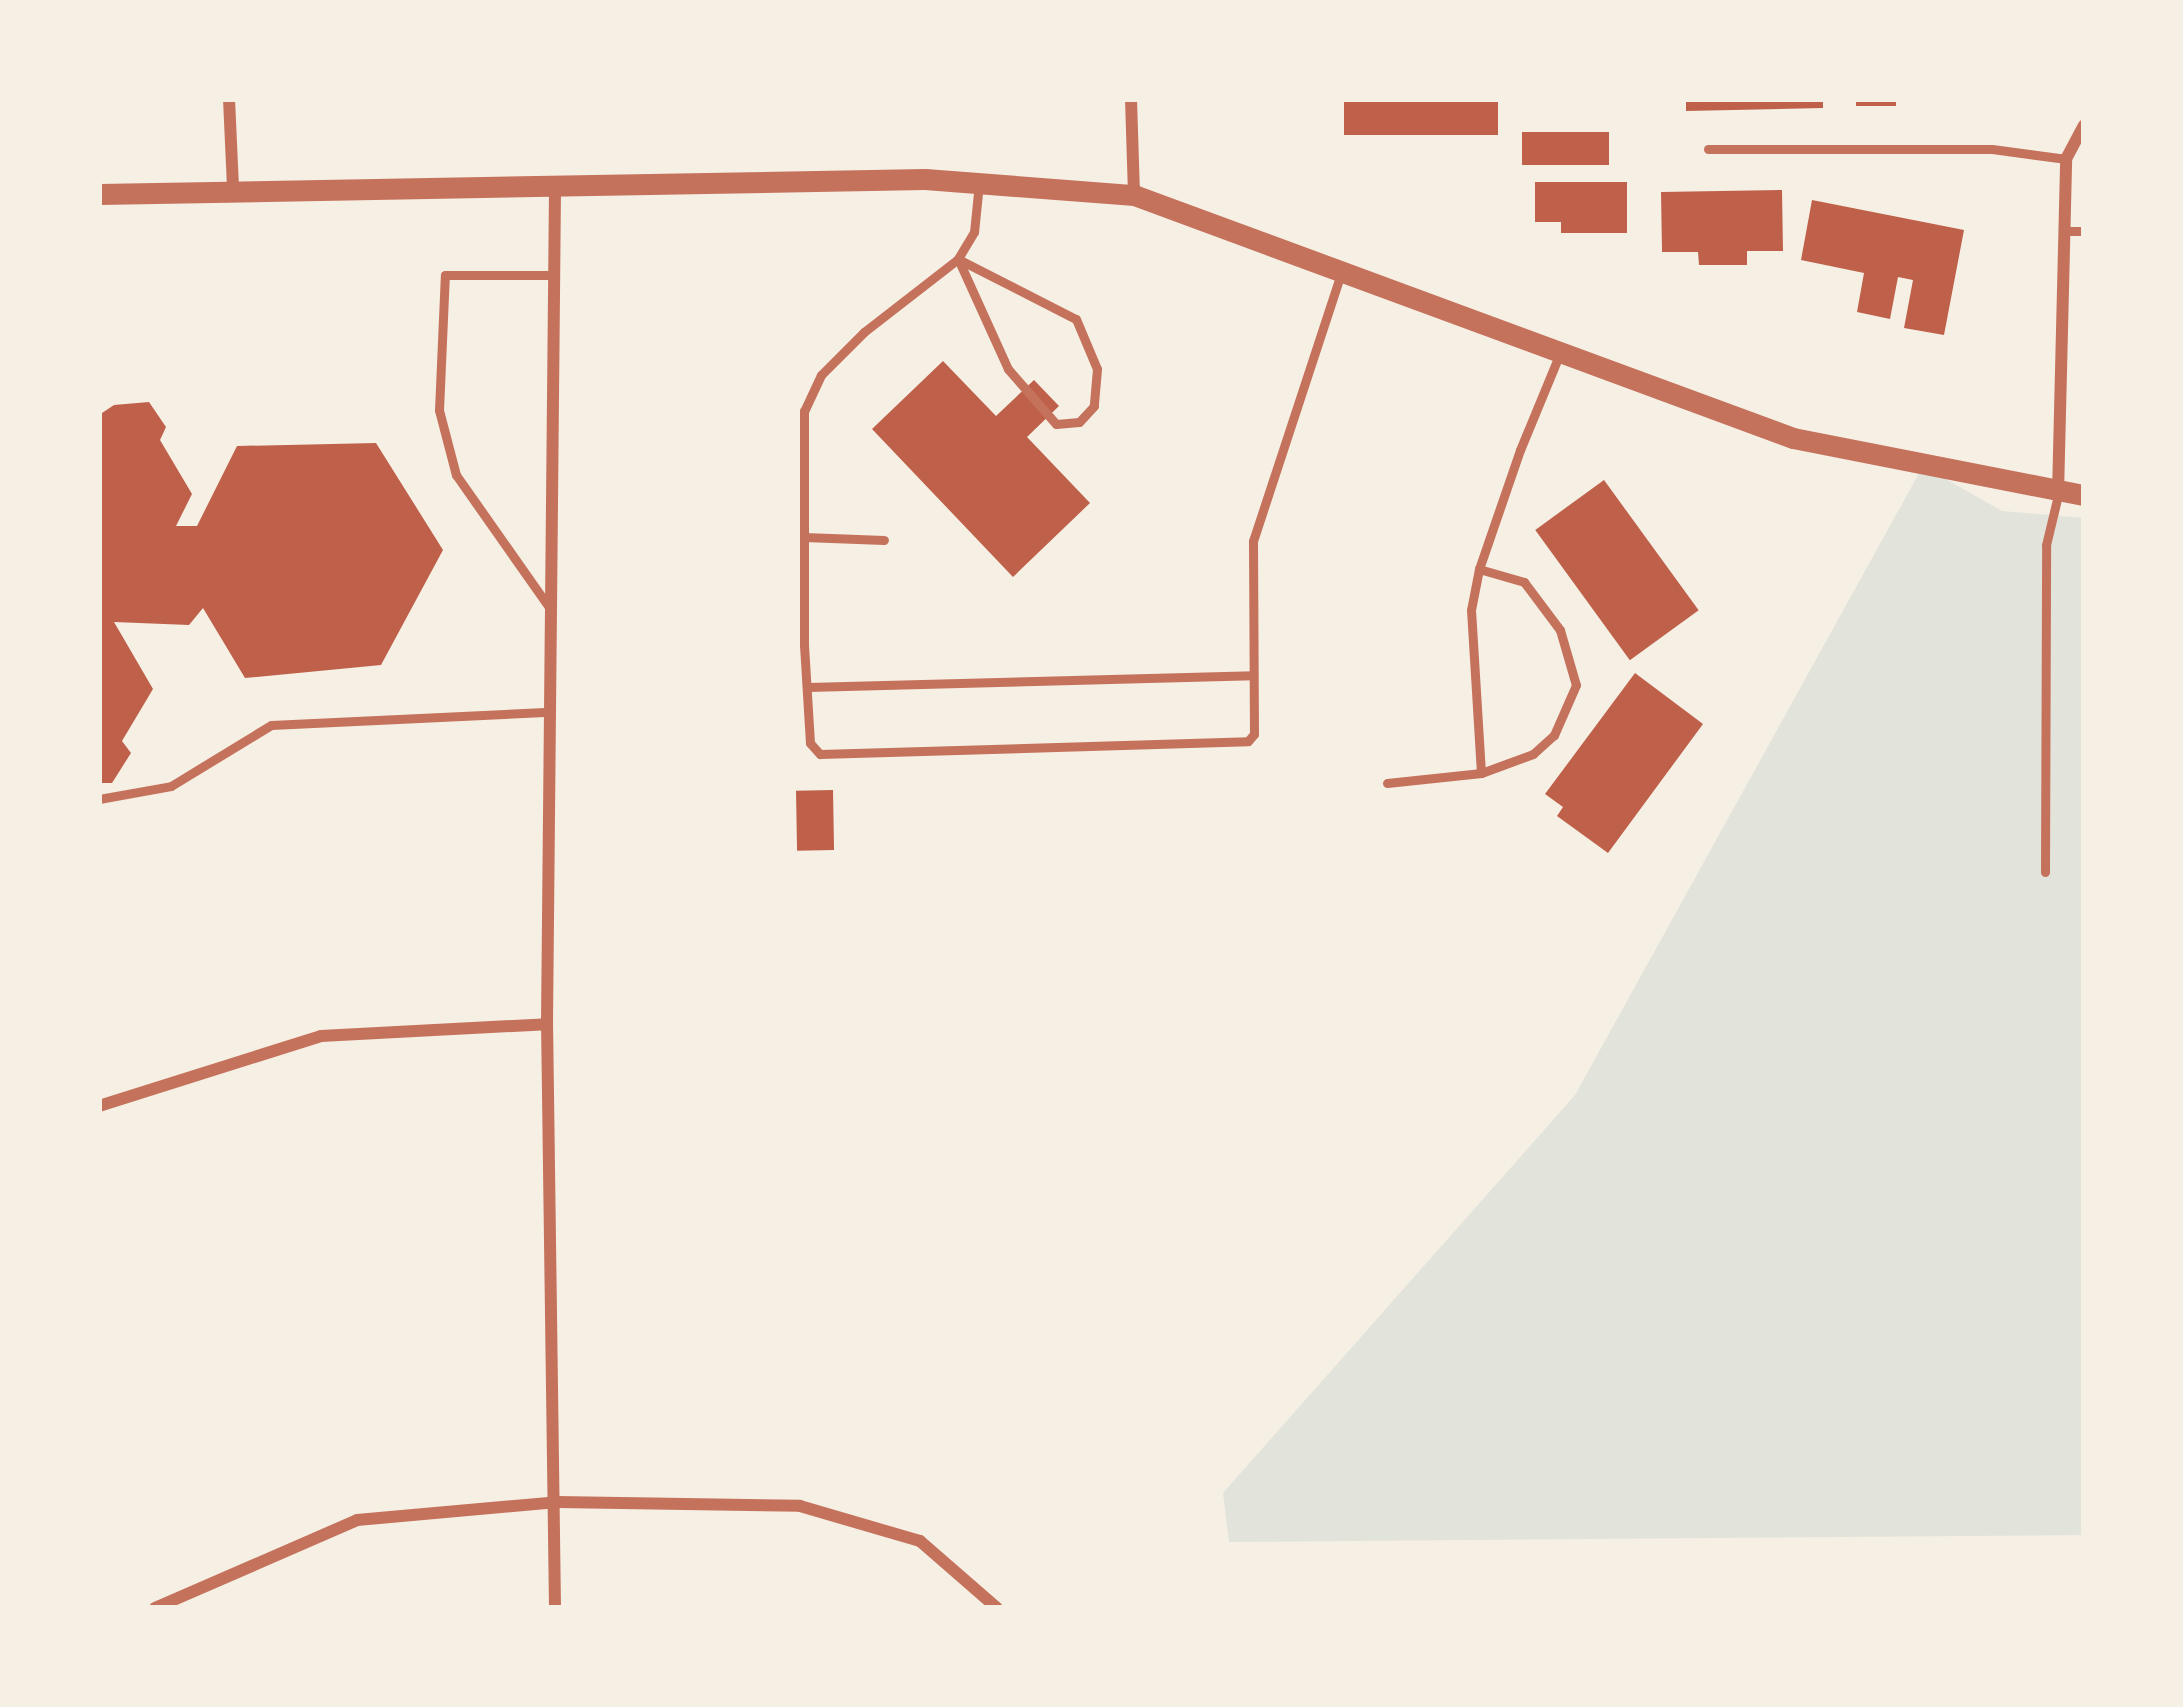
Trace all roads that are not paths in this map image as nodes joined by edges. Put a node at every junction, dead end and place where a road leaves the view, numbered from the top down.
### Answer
1 (229, 99) edge
2 (1132, 99) edge
3 (2084, 125) edge
4 (1708, 148) dead end
5 (2066, 159) junction
6 (979, 183) junction
7 (233, 188) junction
8 (556, 188) junction
9 (99, 194) edge
10 (1134, 195) junction
11 (2064, 231) junction
12 (2084, 231) edge
13 (958, 259) junction
14 (1342, 272) junction
15 (554, 274) junction
16 (1560, 352) junction
17 (2058, 495) junction
18 (2084, 495) edge
19 (804, 537) junction
20 (884, 539) dead end
21 (1479, 569) junction
22 (551, 610) junction
23 (1252, 675) junction
24 (808, 687) junction
25 (550, 712) junction
26 (1481, 773) junction
27 (1387, 783) dead end
28 (99, 800) edge
29 (2045, 872) dead end
30 (547, 1024) junction
31 (99, 1106) edge
32 (557, 1502) junction
33 (154, 1608) edge
34 (555, 1608) edge
35 (997, 1608) edge

1 - 7 street
2 - 10 street
3 - 5 street
4 - 5 lane
5 - 11 street
6 - 8 street
6 - 10 street
6 - 13 lane
7 - 8 street
7 - 9 street
8 - 15 street
10 - 14 street
11 - 12 lane
11 - 17 street
13 - 13 lane
13 - 19 lane
14 - 16 street
14 - 23 lane
15 - 22 street
15 - 22 lane
16 - 17 street
16 - 21 lane
17 - 18 street
17 - 29 lane
19 - 20 lane
19 - 24 lane
21 - 26 lane
21 - 26 lane
22 - 25 street
23 - 24 lane
23 - 24 lane
25 - 28 lane
25 - 30 street
26 - 27 lane
30 - 31 street
30 - 32 street
32 - 33 street
32 - 34 street
32 - 35 street

